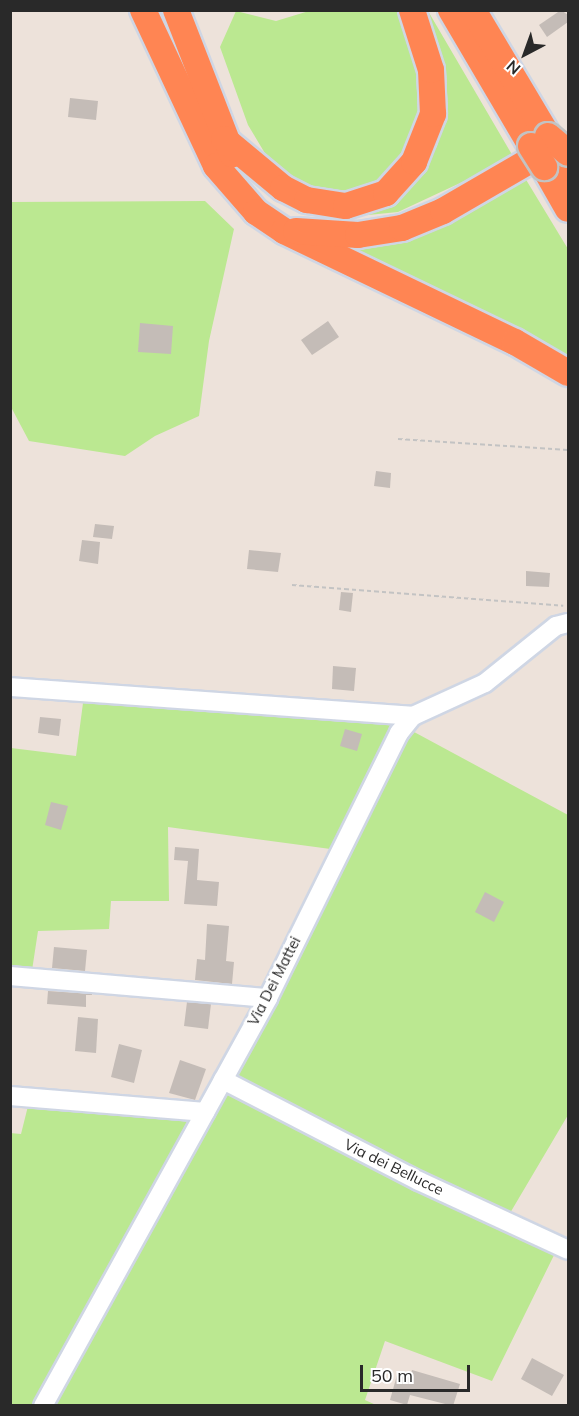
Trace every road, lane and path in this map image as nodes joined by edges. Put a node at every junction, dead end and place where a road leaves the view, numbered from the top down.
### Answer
1 (143, 10) edge
2 (176, 10) edge
3 (412, 10) edge
4 (450, 10) edge
5 (473, 10) edge
6 (224, 139) junction
7 (557, 153) edge
8 (568, 209) edge
9 (284, 231) junction
10 (321, 231) junction
11 (568, 373) edge
12 (398, 439) dead end
13 (568, 450) edge
14 (292, 585) dead end
15 (568, 608) edge
16 (568, 622) edge
17 (10, 687) edge
18 (413, 716) junction
19 (10, 976) edge
20 (268, 998) junction
21 (223, 1080) junction
22 (10, 1096) edge
23 (204, 1112) junction
24 (568, 1250) edge
25 (43, 1406) edge

1 - 9 highway
2 - 6 highway
3 - 6 highway
4 - 7 highway
5 - 7 highway
6 - 10 highway
7 - 8 highway
7 - 10 highway
9 - 10 highway
9 - 11 highway
12 - 13 path
14 - 15 path
16 - 18 street
17 - 18 street
18 - 20 street, Via Dei Mattei
19 - 20 street
20 - 21 street, Via Dei Mattei
21 - 23 street, Via Dei Mattei
21 - 24 street, Via dei Bellucce
22 - 23 street
23 - 25 street, Via Dei Mattei

